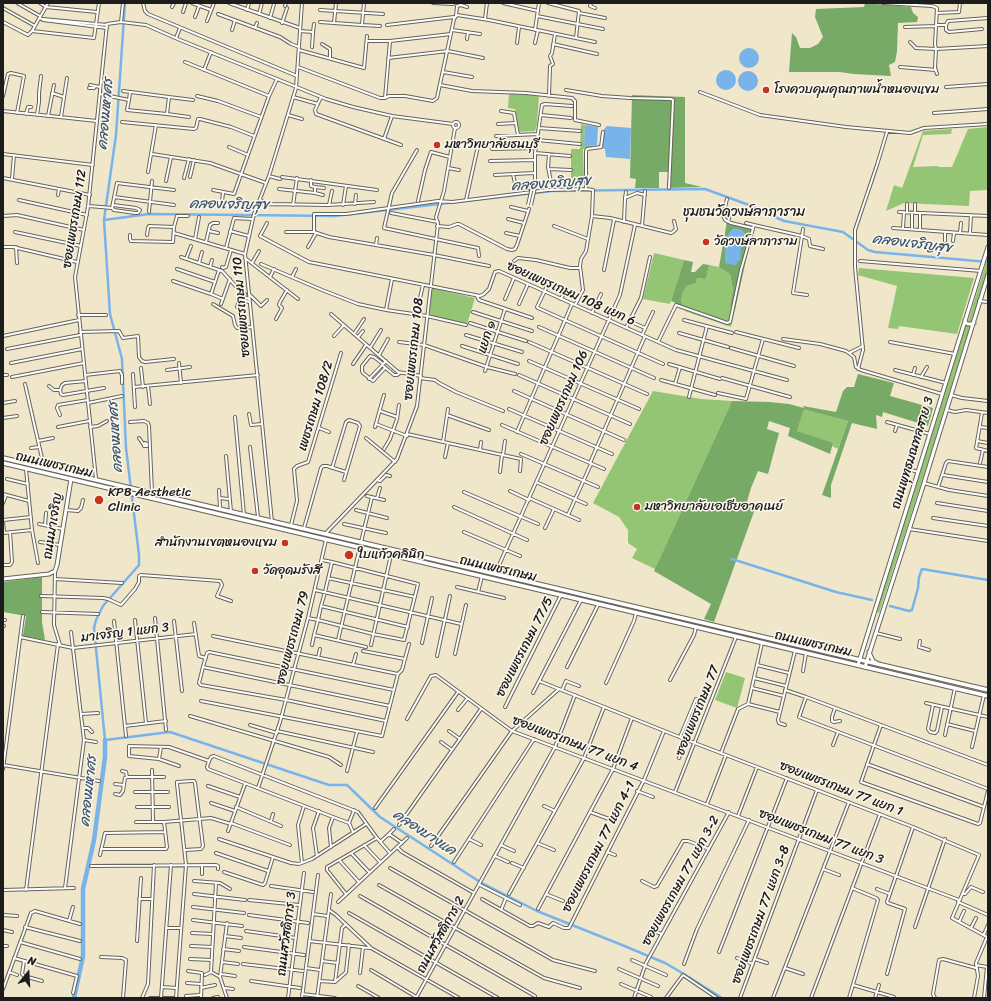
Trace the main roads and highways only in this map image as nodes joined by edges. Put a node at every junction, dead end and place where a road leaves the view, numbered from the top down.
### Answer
1 (988, 247) edge
2 (988, 277) edge
3 (965, 320) junction
4 (974, 322) junction
5 (3, 458) edge
6 (3, 463) edge
7 (71, 477) junction
8 (231, 512) junction
9 (231, 517) junction
10 (3, 579) edge
11 (583, 595) junction
12 (581, 600) junction
13 (874, 610) junction
14 (882, 613) junction
15 (711, 625) junction
16 (710, 630) junction
17 (862, 648) junction
18 (869, 652) junction
19 (850, 658) junction
20 (860, 660) junction
21 (866, 661) junction
22 (878, 664) junction
23 (858, 665) junction
24 (865, 667) junction
25 (988, 690) edge
26 (986, 696) edge

1 - 3 main road, ถนนพุทธมณฑลสาย 3
2 - 4 main road, ถนนพุทธมณฑลสาย 3
3 - 4 main road
3 - 13 main road, ถนนพุทธมณฑลสาย 3
4 - 14 main road, ถนนพุทธมณฑลสาย 3
5 - 7 main road, ถนนเพชรเกษม
6 - 7 main road, ถนนเพชรเกษม
7 - 8 main road, ถนนเพชรเกษม
7 - 9 main road, ถนนเพชรเกษม
7 - 10 main road, ถนนมาเจริญ
8 - 9 main road
8 - 11 main road, ถนนเพชรเกษม
9 - 12 main road, ถนนเพชรเกษม
11 - 12 main road
11 - 15 main road, ถนนเพชรเกษม
12 - 16 main road, ถนนเพชรเกษม
13 - 14 main road
13 - 17 main road, ถนนพุทธมณฑลสาย 3
14 - 18 main road, ถนนพุทธมณฑลสาย 3
15 - 16 main road
15 - 19 main road, ถนนเพชรเกษม
16 - 23 main road, ถนนเพชรเกษม
17 - 19 main road
17 - 20 main road, ถนนพุทธมณฑลสาย 3
18 - 21 main road, ถนนพุทธมณฑลสาย 3
18 - 22 main road
19 - 20 main road, ถนนเพชรเกษม
20 - 21 main road, ถนนเพชรเกษม
20 - 23 main road, ถนนพุทธมณฑลสาย 3
21 - 22 main road, ถนนเพชรเกษม
21 - 24 main road, ถนนพุทธมณฑลสาย 3
22 - 25 main road, ถนนเพชรเกษม
23 - 24 main road, ถนนเพชรเกษม
24 - 26 main road, ถนนเพชรเกษม

